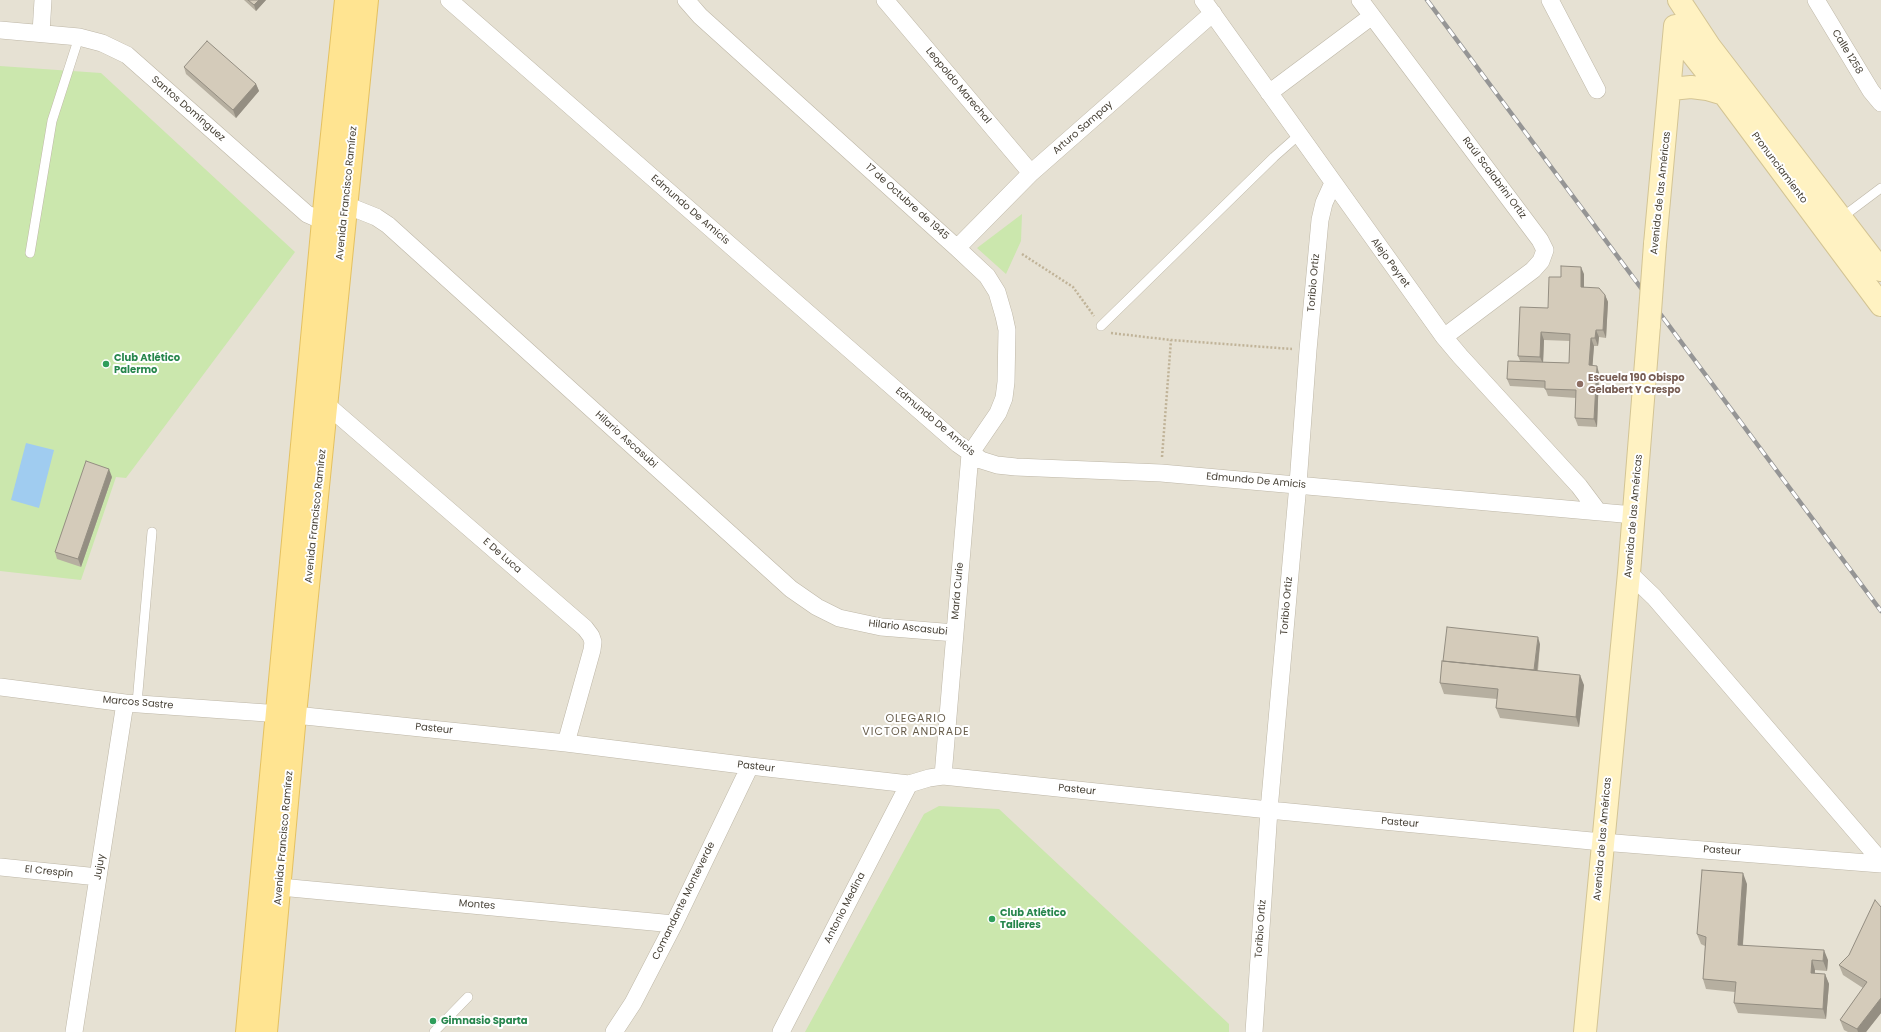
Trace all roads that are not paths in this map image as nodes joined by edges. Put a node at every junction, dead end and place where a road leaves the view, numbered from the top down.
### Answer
1 (43, 0) edge
2 (346, 0) edge
3 (367, 0) edge
4 (449, 0) edge
5 (686, 0) edge
6 (885, 0) edge
7 (1202, 0) edge
8 (1360, 0) edge
9 (1550, 0) edge
10 (1678, 0) edge
11 (1816, 0) edge
12 (1213, 14) junction
13 (1372, 16) junction
14 (0, 30) edge
15 (1675, 32) junction
16 (41, 33) junction
17 (79, 37) junction
18 (1671, 88) junction
19 (1596, 90) dead end
20 (1269, 93) junction
21 (1724, 94) junction
22 (1881, 103) edge
23 (1300, 134) junction
24 (1031, 173) junction
25 (1333, 183) junction
26 (1881, 188) edge
27 (346, 206) junction
28 (1841, 218) junction
29 (322, 221) junction
30 (958, 248) junction
31 (341, 251) junction
32 (30, 253) dead end
33 (1881, 270) edge
34 (1881, 305) edge
35 (1101, 326) road end
36 (1444, 336) junction
37 (327, 405) junction
38 (970, 454) junction
39 (1298, 484) junction
40 (1597, 510) junction
41 (1634, 515) junction
42 (152, 532) dead end
43 (1629, 573) junction
44 (955, 633) junction
45 (0, 687) edge
46 (131, 703) junction
47 (286, 715) junction
48 (566, 743) junction
49 (750, 766) junction
50 (943, 776) junction
51 (909, 784) junction
52 (1269, 810) junction
53 (1602, 842) junction
54 (1881, 862) edge
55 (0, 867) edge
56 (98, 877) junction
57 (280, 887) junction
58 (674, 924) junction
59 (468, 997) dead end
60 (74, 1032) edge
61 (247, 1032) edge
62 (266, 1032) edge
63 (434, 1032) edge
64 (614, 1032) edge
65 (781, 1032) edge
66 (1254, 1032) edge
67 (1585, 1032) edge

1 - 16 street
2 - 29 main road, Avenida Francisco Ramírez
3 - 27 main road, Avenida Francisco Ramírez
4 - 38 street, Edmundo De Amicis
5 - 30 street, 17 de Octubre de 1945
6 - 24 street, Leopoldo Marechal
7 - 12 street, Alejo Peyret
8 - 13 street, Raúl Scalabrini Ortiz
9 - 19 street
10 - 15 main road, Avenida de las Américas
10 - 28 main road, Pronunciamiento
11 - 22 street, Calle 1258
12 - 20 street, Alejo Peyret
12 - 24 street, Arturo Sampay
13 - 20 street
13 - 36 street, Raúl Scalabrini Ortiz
14 - 16 street, Santos Domínguez
15 - 18 main road, Avenida de las Américas
15 - 21 main road, Pronunciamiento
16 - 17 street, Santos Domínguez
17 - 29 street, Santos Domínguez
17 - 32 lane
18 - 21 main road
18 - 41 main road, Avenida de las Américas, bridge
20 - 23 street, Alejo Peyret
21 - 34 main road, Pronunciamiento
23 - 25 street, Alejo Peyret
23 - 35 lane
24 - 30 street, Arturo Sampay
25 - 36 street, Alejo Peyret
25 - 39 street, Toribio Ortiz
26 - 28 lane
27 - 29 street
27 - 31 main road, Avenida Francisco Ramírez
27 - 44 street, Hilario Ascasubi
28 - 33 main road, Pronunciamiento
29 - 31 street, Santos Domínguez
29 - 47 main road, Avenida Francisco Ramírez
30 - 38 street, 17 de Octubre de 1945
31 - 37 main road, Avenida Francisco Ramírez
36 - 40 street, Alejo Peyret
37 - 47 main road, Avenida Francisco Ramírez
37 - 48 street, E De Luca
38 - 39 street, Edmundo De Amicis
38 - 44 street, María Curie
39 - 40 street, Edmundo De Amicis
39 - 52 street, Toribio Ortiz
40 - 41 street, Edmundo De Amicis
41 - 43 main road, Avenida de las Américas
42 - 46 lane
43 - 53 main road, Avenida de las Américas
43 - 54 street
44 - 50 street, María Curie
45 - 46 street, Marcos Sastre
46 - 47 street, Marcos Sastre
46 - 56 street, Jujuy
47 - 48 street, Pasteur
47 - 57 main road, Avenida Francisco Ramírez
47 - 61 main road, Avenida Francisco Ramírez
48 - 49 street, Pasteur
49 - 51 street, Pasteur
49 - 58 street, Comandante Monteverde
50 - 51 street, Pasteur
50 - 52 street, Pasteur
51 - 65 street, Antonio Medina
52 - 53 street, Pasteur
52 - 66 street, Toribio Ortiz
53 - 54 street, Pasteur
53 - 67 main road, Avenida de las Américas
55 - 56 street, El Crespín
56 - 60 street, Jujuy
57 - 58 street, Montes
57 - 62 main road, Avenida Francisco Ramírez
58 - 64 street, Comandante Monteverde
59 - 63 lane

